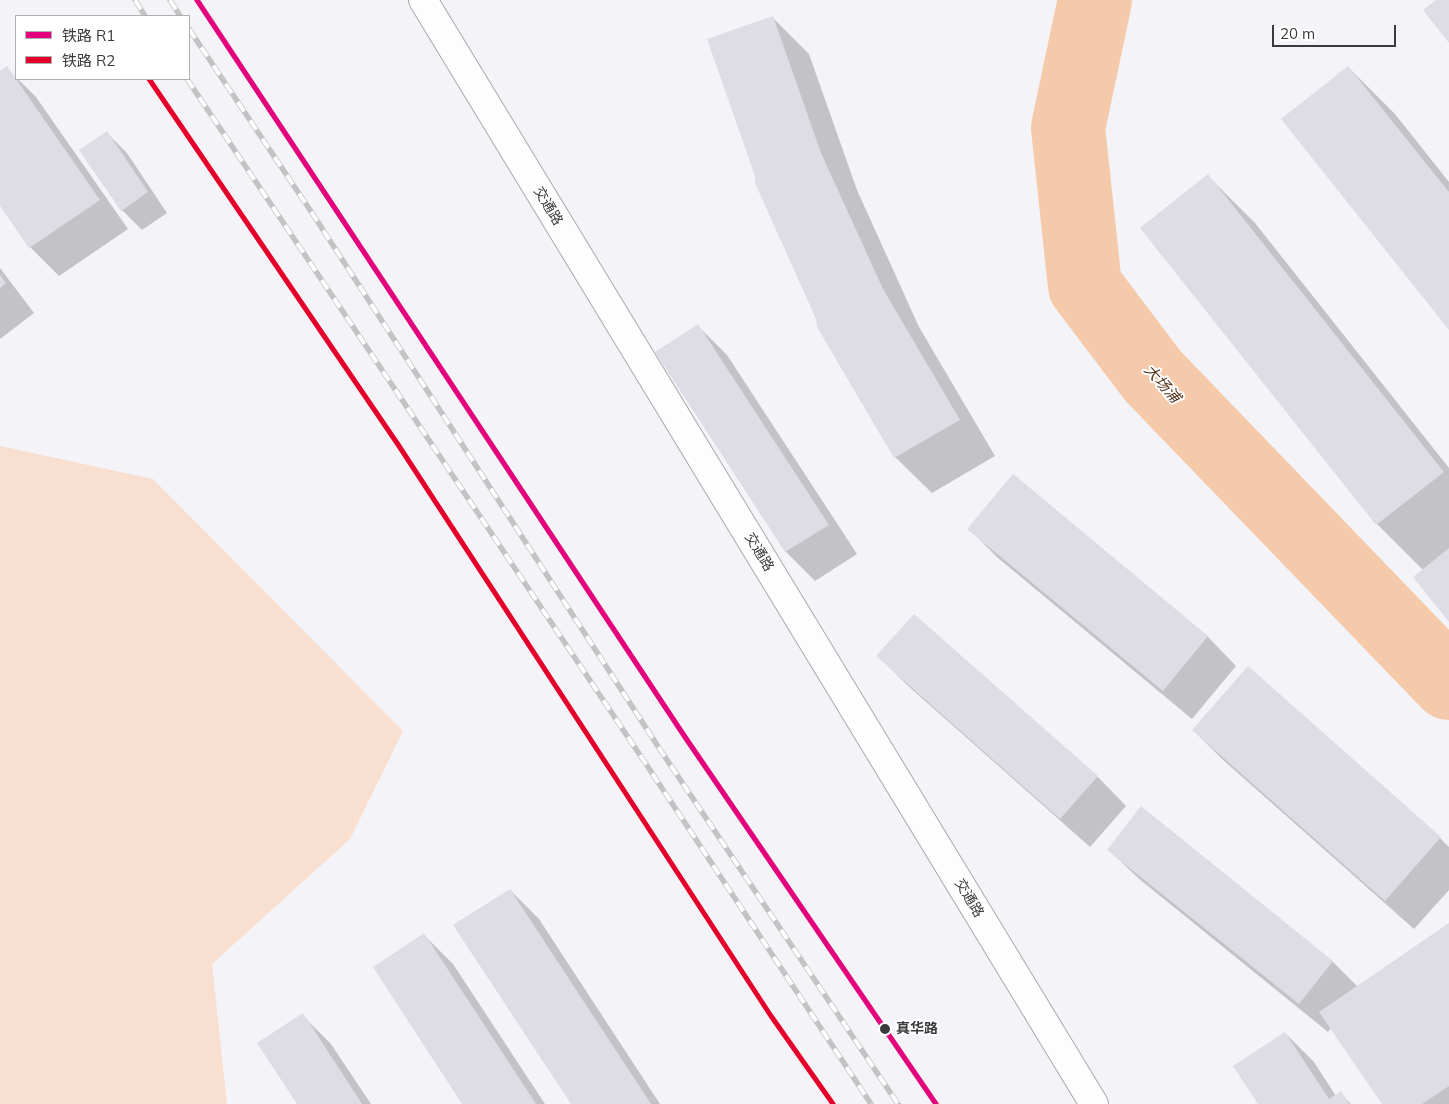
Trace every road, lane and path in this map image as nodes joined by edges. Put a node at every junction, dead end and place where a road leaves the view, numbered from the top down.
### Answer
1 (423, 0) edge
2 (1094, 1104) edge

1 - 2 main road, 交通路

